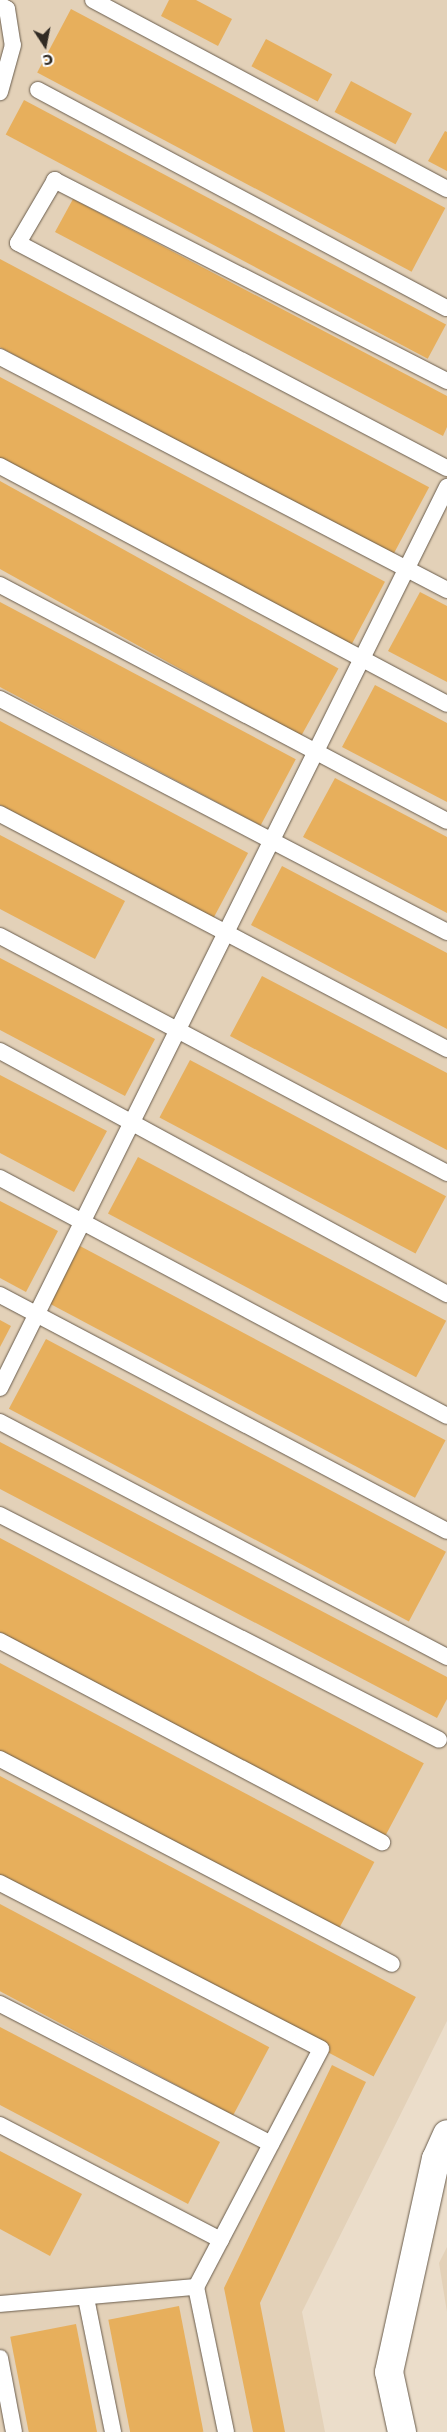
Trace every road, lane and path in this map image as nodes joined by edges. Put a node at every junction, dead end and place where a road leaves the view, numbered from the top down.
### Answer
1 (93, 0) edge
2 (0, 5) edge
3 (38, 90) dead end
4 (0, 92) edge
5 (447, 189) edge
6 (447, 308) edge
7 (0, 357) edge
8 (447, 381) edge
9 (0, 466) edge
10 (447, 468) edge
11 (447, 487) edge
12 (406, 568) junction
13 (0, 585) edge
14 (447, 590) edge
15 (361, 659) junction
16 (0, 699) edge
17 (447, 704) edge
18 (315, 752) junction
19 (0, 814) edge
20 (447, 821) edge
21 (272, 840) junction
22 (226, 931) junction
23 (447, 932) edge
24 (0, 936) edge
25 (177, 1028) junction
26 (447, 1049) edge
27 (0, 1051) edge
28 (131, 1121) junction
29 (447, 1173) edge
30 (0, 1178) edge
31 (82, 1222) junction
32 (447, 1294) edge
33 (0, 1295) edge
34 (36, 1314) junction
35 (0, 1388) edge
36 (447, 1416) edge
37 (0, 1422) edge
38 (0, 1515) edge
39 (447, 1532) edge
40 (0, 1642) edge
41 (447, 1657) edge
42 (439, 1740) dead end
43 (0, 1759) edge
44 (382, 1842) dead end
45 (0, 1883) edge
46 (392, 1964) dead end
47 (0, 2004) edge
48 (0, 2125) edge
49 (447, 2134) edge
50 (271, 2144) junction
51 (221, 2240) junction
52 (196, 2287) junction
53 (86, 2298) junction
54 (0, 2304) edge
55 (0, 2358) edge
56 (14, 2432) edge
57 (113, 2432) edge
58 (226, 2432) edge
59 (402, 2432) edge

1 - 5 lane
2 - 4 lane
3 - 6 lane
7 - 12 lane
8 - 10 lane
9 - 15 lane
11 - 12 lane
12 - 14 lane
12 - 15 lane
13 - 18 lane
15 - 17 lane
15 - 18 lane
16 - 21 lane
18 - 20 lane
18 - 21 lane
19 - 22 lane
21 - 22 lane
21 - 23 lane
22 - 25 lane
22 - 26 lane
24 - 25 lane
25 - 28 lane
25 - 29 lane
27 - 28 lane
28 - 31 lane
28 - 32 lane
30 - 31 lane
31 - 34 lane
31 - 36 lane
33 - 34 lane
34 - 35 lane
34 - 39 lane
37 - 41 lane
38 - 42 lane
40 - 44 lane
43 - 46 lane
45 - 50 lane
47 - 50 lane
48 - 51 lane
49 - 59 street
50 - 51 lane
51 - 52 lane
52 - 53 lane
52 - 58 lane
53 - 54 lane
53 - 57 lane
55 - 56 lane

